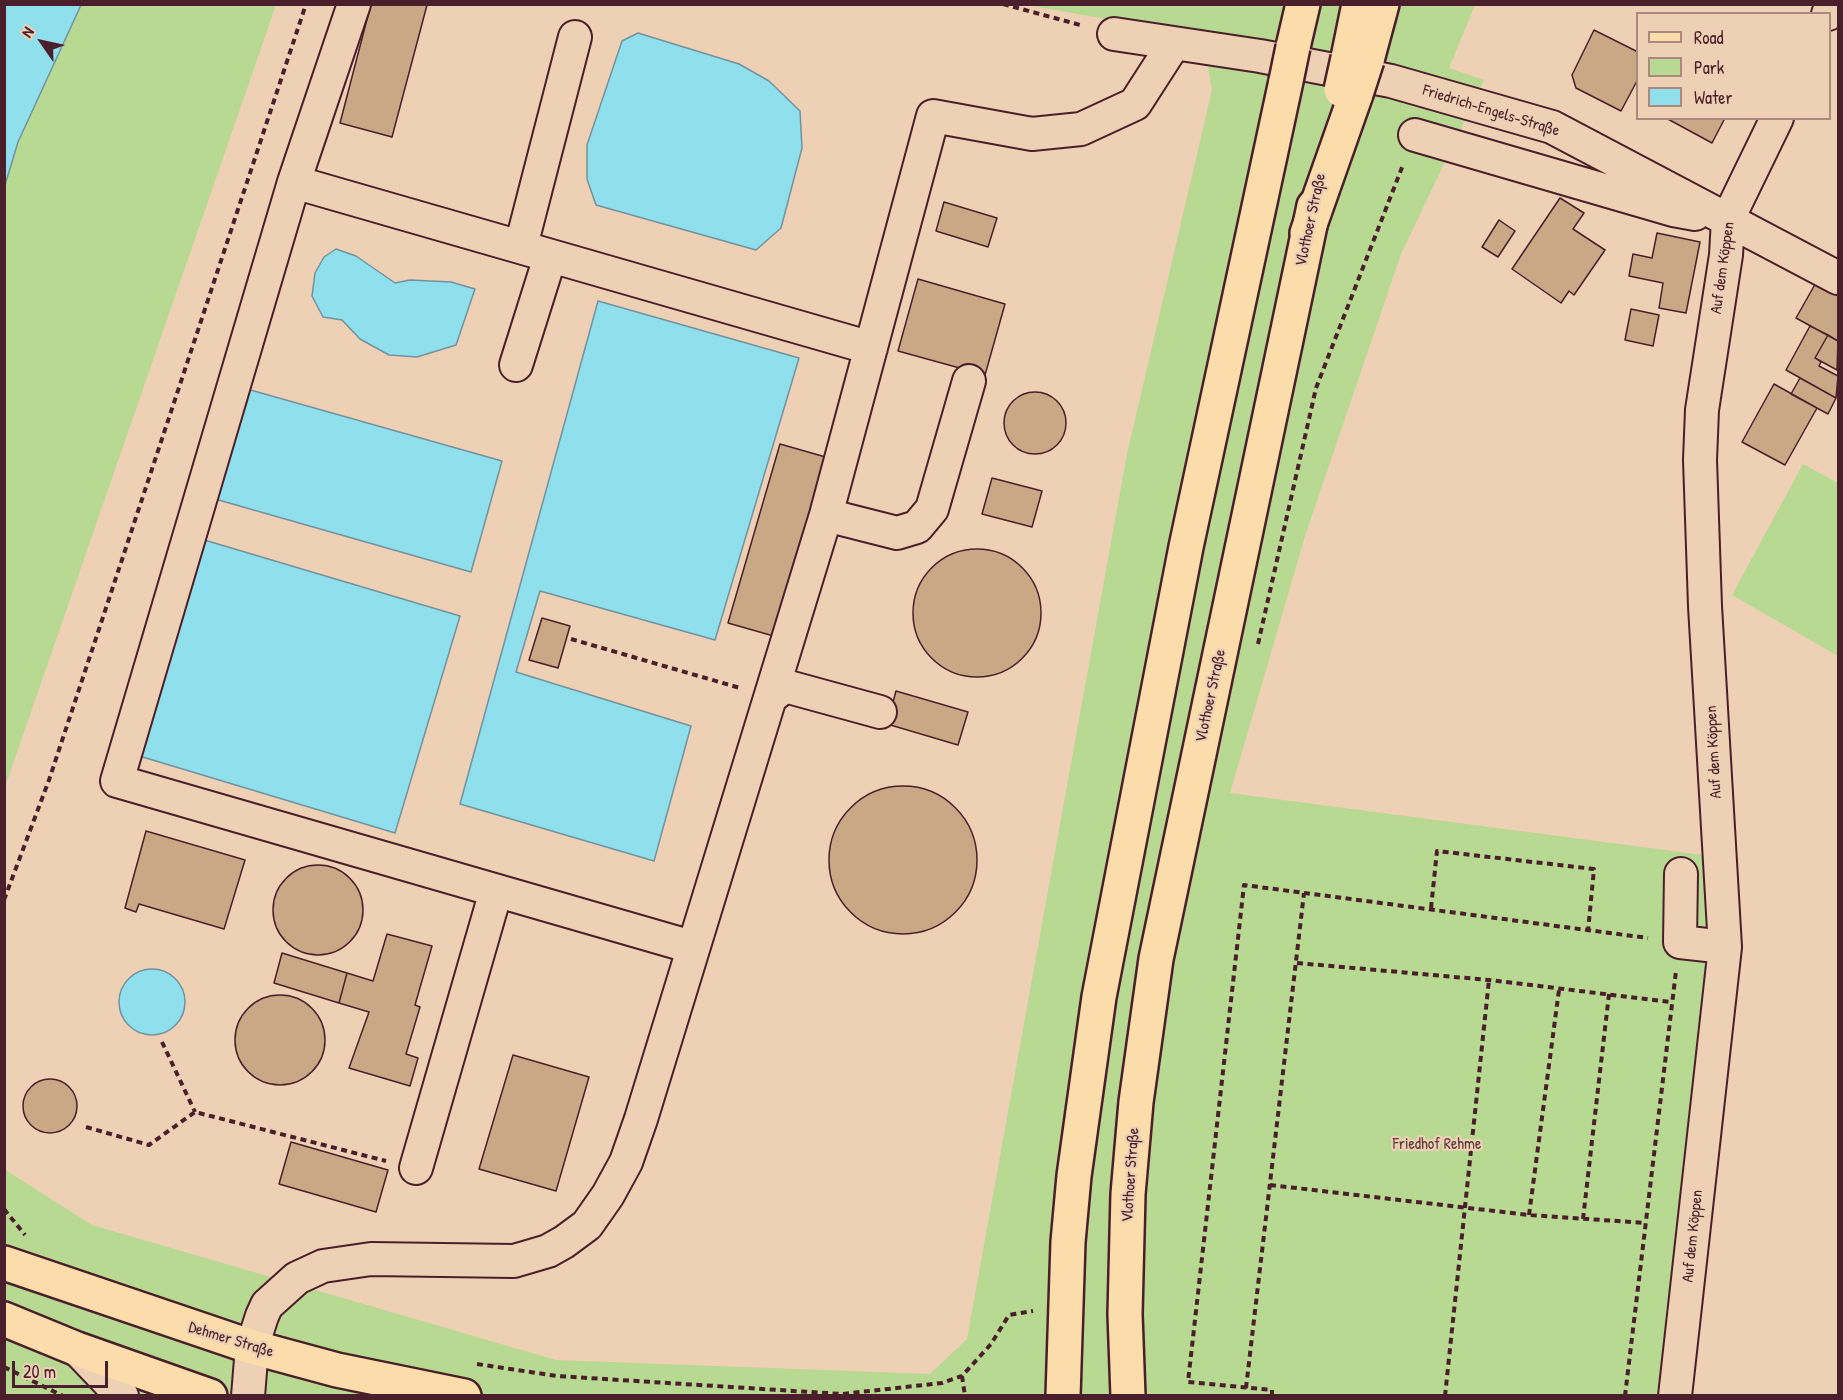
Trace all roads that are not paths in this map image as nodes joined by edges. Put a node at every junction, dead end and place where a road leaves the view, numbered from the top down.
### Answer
1 (354, 4) edge
2 (1303, 4) edge
3 (1359, 4) edge
4 (1383, 4) edge
5 (1114, 34) road end
6 (575, 37) dead end
7 (1173, 45) junction
8 (1357, 59) junction
9 (1776, 120) edge
10 (1415, 135) road end
11 (294, 182) junction
12 (1728, 219) junction
13 (521, 246) junction
14 (550, 257) junction
15 (1839, 278) edge
16 (872, 348) junction
17 (516, 365) dead end
18 (969, 381) dead end
19 (826, 515) junction
20 (771, 697) junction
21 (880, 712) dead end
22 (1681, 874) dead end
23 (496, 891) junction
24 (1725, 947) junction
25 (692, 948) junction
26 (416, 1168) road end
27 (4, 1263) edge
28 (4, 1319) edge
29 (252, 1347) junction
30 (76, 1349) junction
31 (122, 1395) edge
32 (210, 1395) edge
33 (224, 1395) edge
34 (248, 1395) edge
35 (464, 1395) edge
36 (1063, 1395) edge
37 (1128, 1395) edge
38 (1675, 1395) edge

1 - 11 street
2 - 36 main road, bridge
3 - 8 main road
4 - 8 main road
5 - 7 street, Friedrich-Engels-Straße
6 - 13 street
7 - 12 street, Friedrich-Engels-Straße
7 - 16 street
8 - 37 main road, Vlothoer Straße, bridge
9 - 12 street, Auf dem Köppen
10 - 12 street
11 - 13 street
11 - 23 street
12 - 15 street, Friedrich-Engels-Straße
12 - 24 street, Auf dem Köppen
13 - 14 street
14 - 16 street
14 - 17 street
16 - 19 street
18 - 19 street
19 - 20 street
20 - 21 street
20 - 25 street
22 - 24 street
23 - 25 street
23 - 26 street
24 - 38 street, Auf dem Köppen
25 - 29 street
27 - 29 main road, Dehmer Straße
28 - 30 main road
29 - 33 street
29 - 34 street
29 - 35 main road, Dehmer Straße
30 - 31 street
30 - 32 main road

